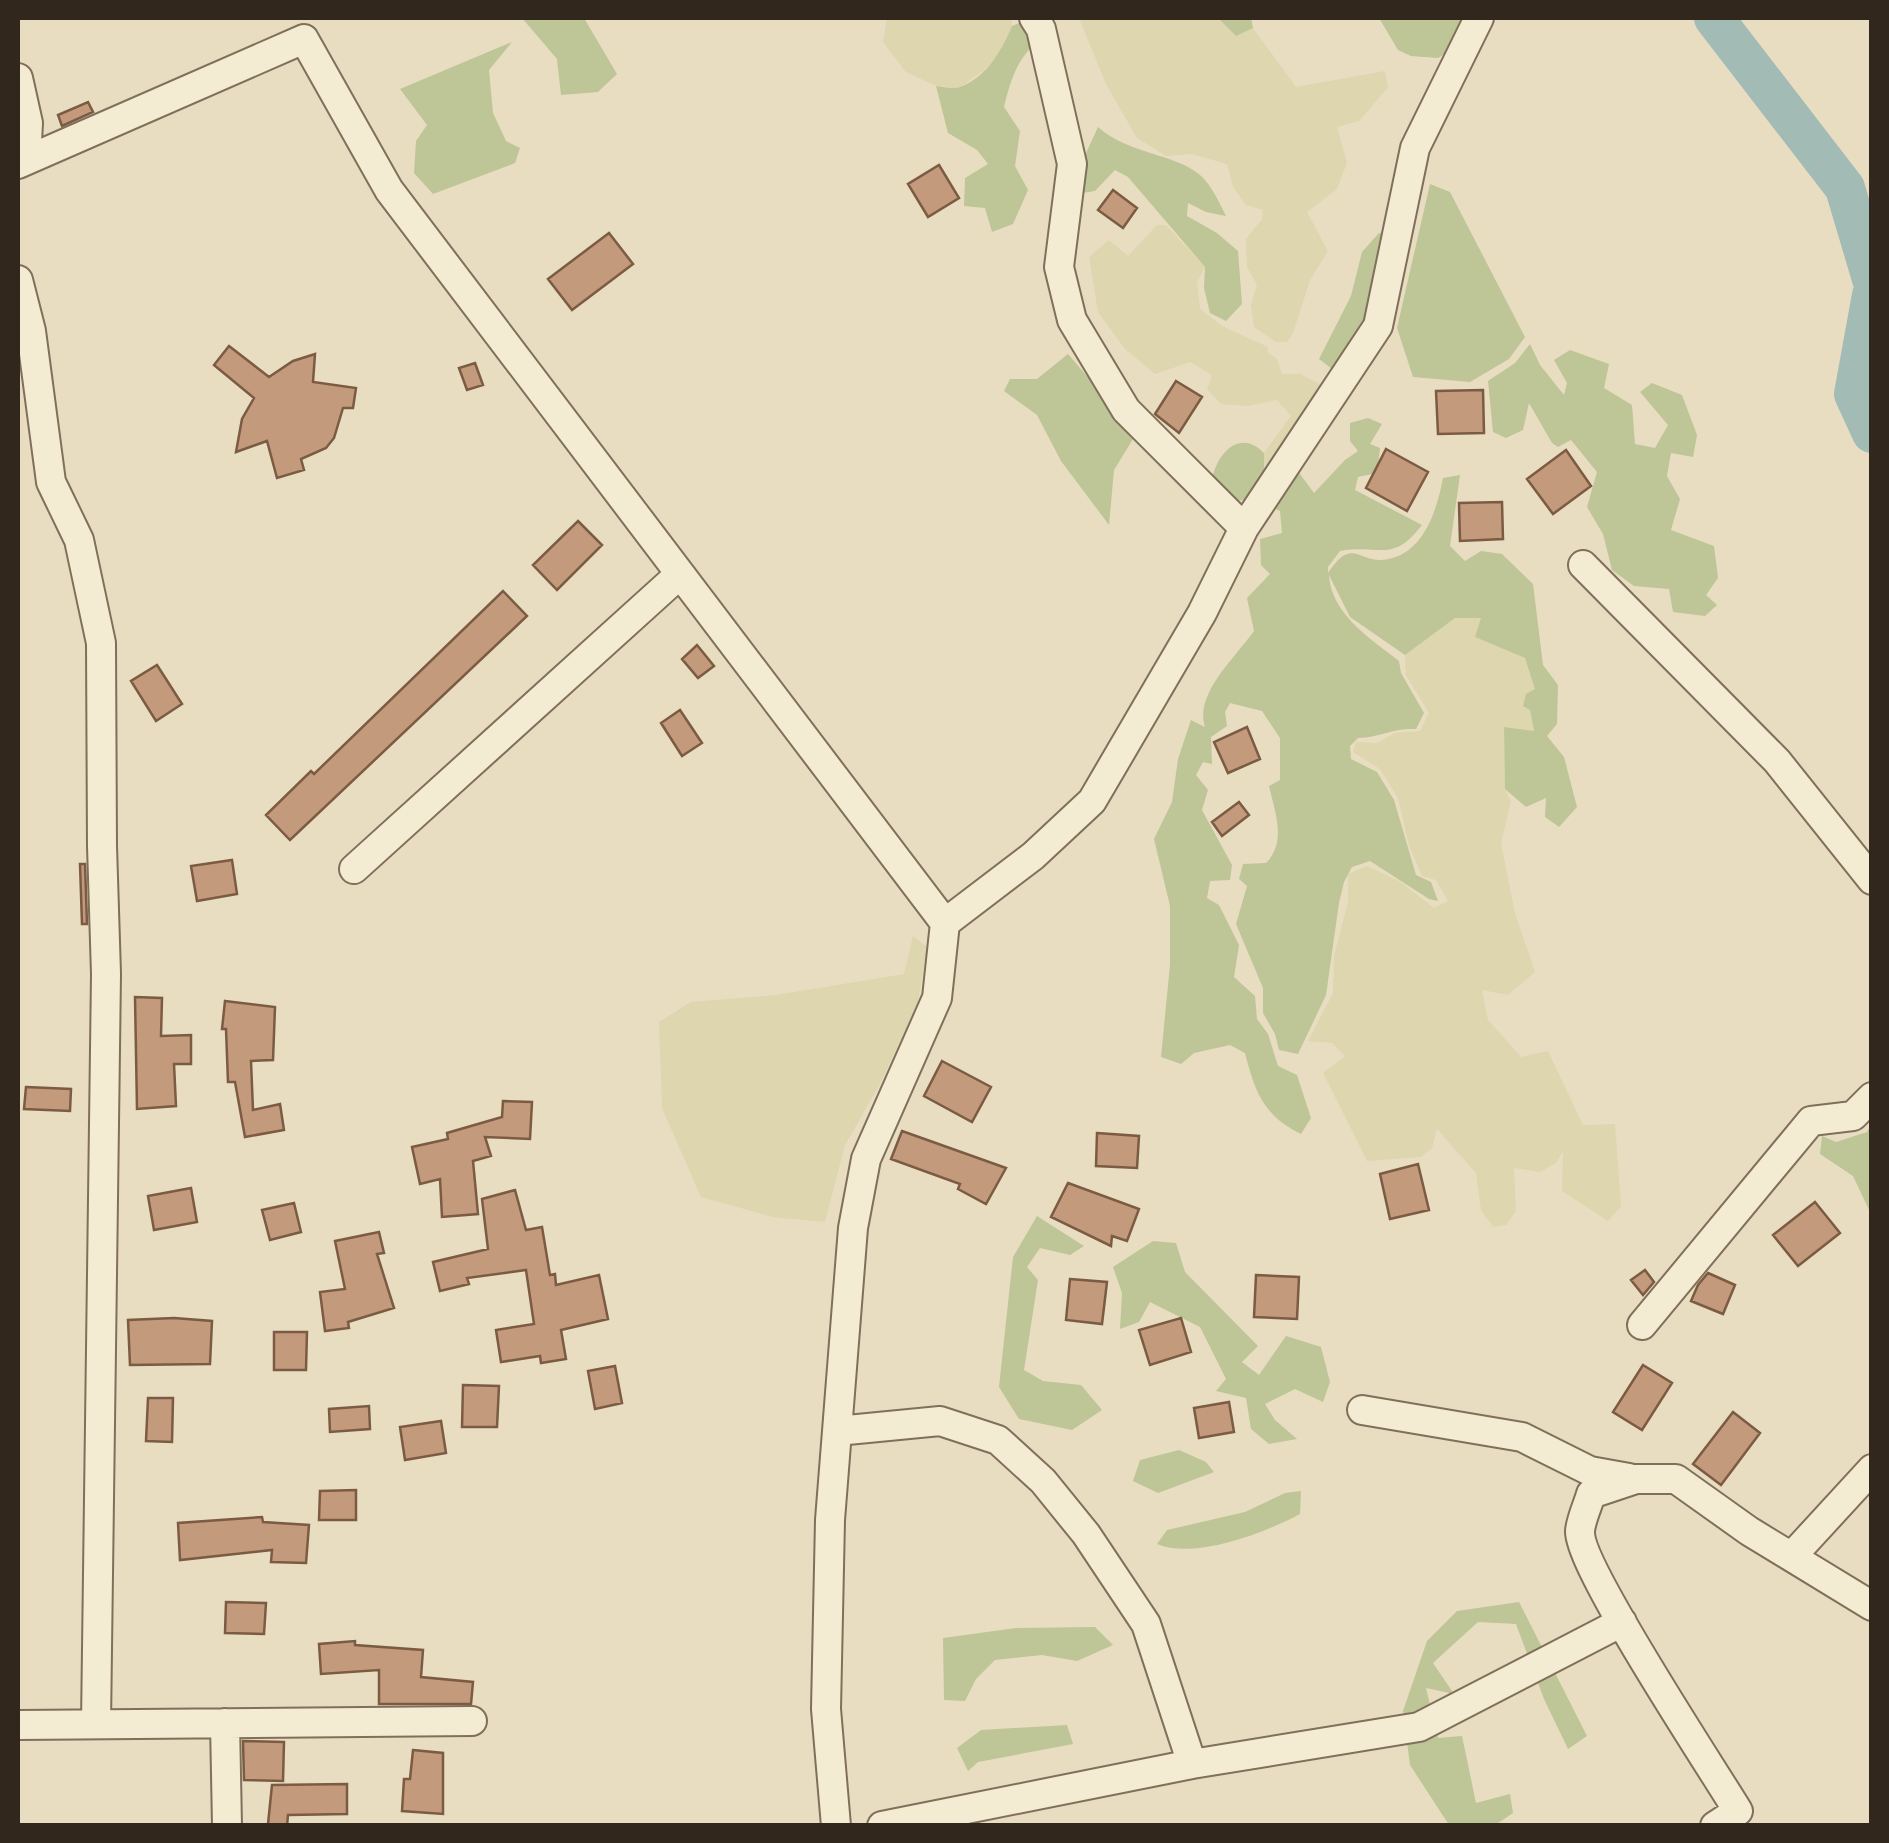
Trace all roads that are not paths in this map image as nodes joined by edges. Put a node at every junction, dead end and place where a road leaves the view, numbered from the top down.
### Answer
1 (1034, 18) edge
2 (1479, 18) edge
3 (18, 78) edge
4 (22, 162) edge
5 (18, 280) edge
6 (1244, 528) junction
7 (1583, 565) dead end
8 (680, 574) junction
9 (354, 869) dead end
10 (1872, 880) edge
11 (945, 923) junction
12 (1872, 1097) edge
13 (1642, 1325) dead end
14 (1362, 1410) dead end
15 (837, 1432) junction
16 (1872, 1469) edge
17 (1636, 1480) junction
18 (1792, 1556) junction
19 (1872, 1606) edge
20 (1622, 1622) junction
21 (472, 1721) dead end
22 (225, 1723) junction
23 (96, 1724) junction
24 (18, 1725) edge
25 (1192, 1764) junction
26 (227, 1826) edge
27 (836, 1826) edge
28 (882, 1826) edge
29 (1715, 1826) edge

1 - 6 street
2 - 6 street
3 - 4 street
4 - 8 street
5 - 23 street
6 - 11 street
7 - 10 street
8 - 9 street
8 - 11 street
11 - 15 street
12 - 13 street
14 - 17 street
15 - 25 street
15 - 27 street
16 - 18 street
17 - 18 street
17 - 20 street
18 - 19 street
20 - 25 street
20 - 29 street
21 - 22 street
22 - 23 street
22 - 26 street
23 - 24 street
25 - 28 street

